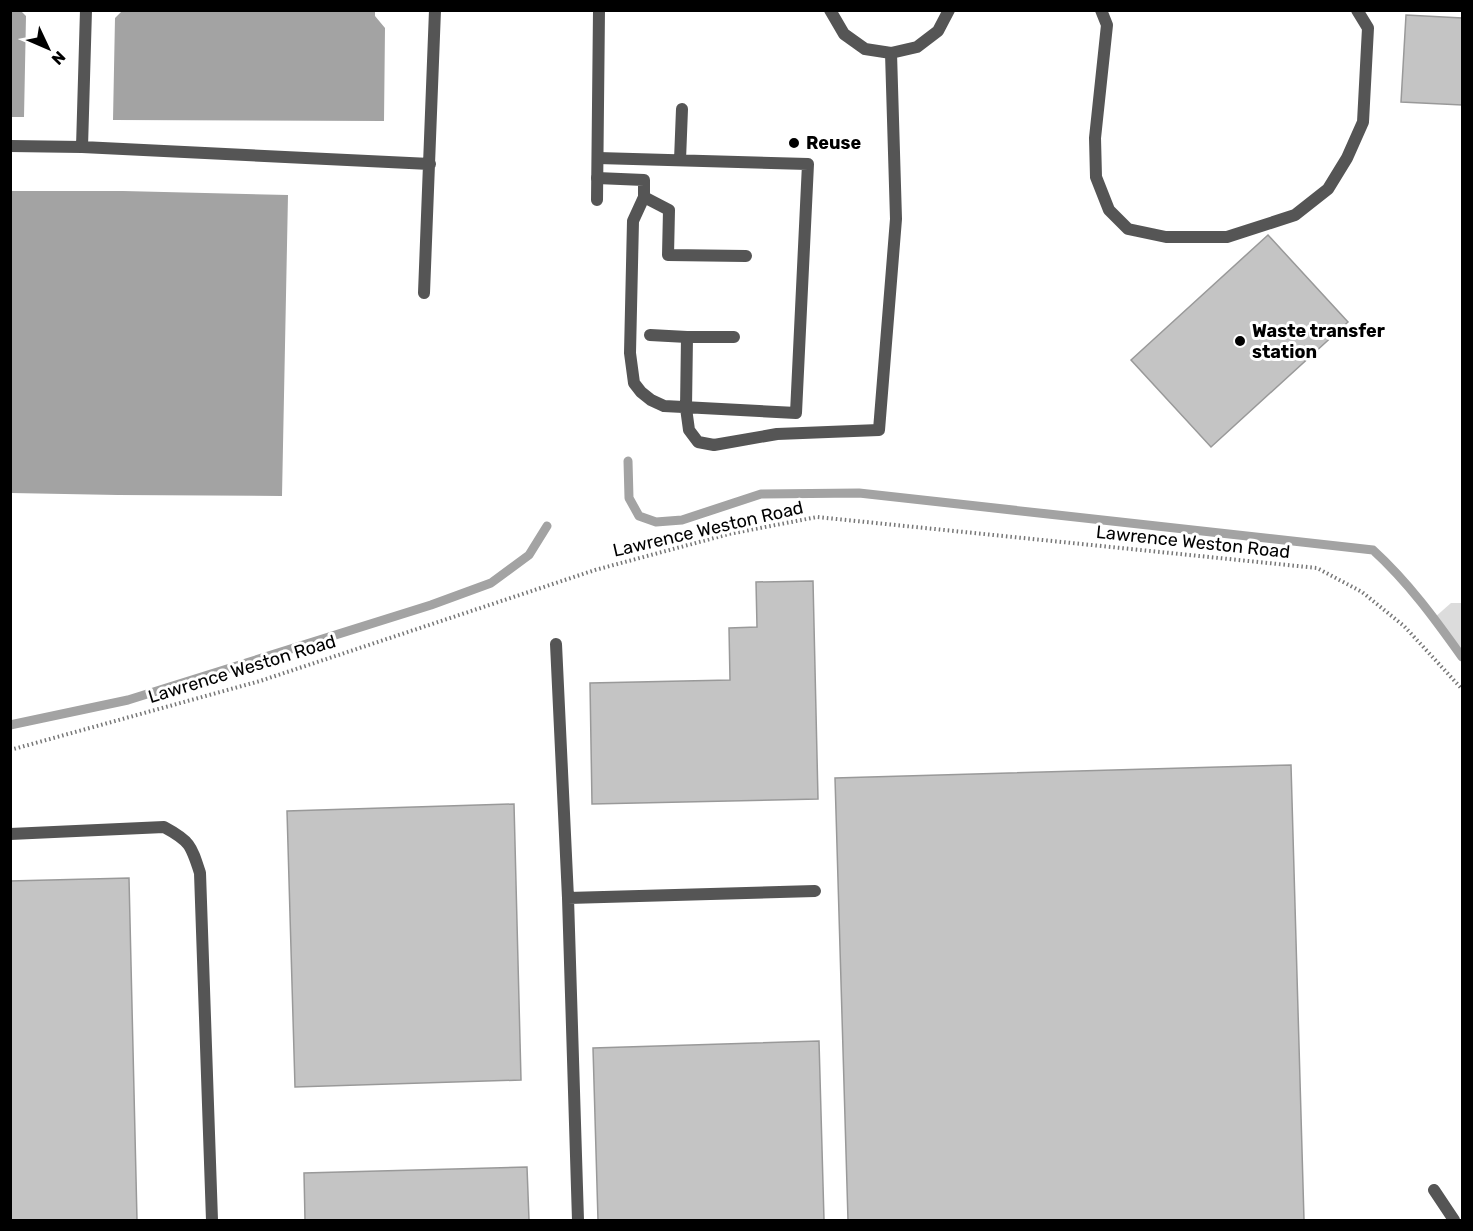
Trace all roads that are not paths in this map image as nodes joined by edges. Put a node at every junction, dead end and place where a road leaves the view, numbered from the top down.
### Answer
1 (86, 10) edge
2 (435, 10) edge
3 (599, 10) edge
4 (830, 10) edge
5 (949, 10) edge
6 (1101, 10) edge
7 (1357, 10) edge
8 (891, 53) junction
9 (682, 109) dead end
10 (10, 146) edge
11 (82, 147) junction
12 (598, 158) junction
13 (680, 160) junction
14 (430, 164) junction
15 (597, 178) junction
16 (644, 196) junction
17 (597, 200) dead end
18 (746, 256) dead end
19 (424, 293) dead end
20 (650, 335) dead end
21 (687, 337) junction
22 (734, 337) dead end
23 (686, 408) junction
24 (556, 644) dead end
25 (10, 834) edge
26 (815, 891) dead end
27 (567, 898) junction
28 (1434, 1190) dead end
29 (212, 1221) edge
30 (578, 1221) edge
31 (1455, 1221) edge

1 - 11 street
2 - 14 street
3 - 12 street
4 - 8 street
5 - 8 street
6 - 7 street
8 - 23 street
9 - 13 street
10 - 11 street
11 - 14 street
12 - 13 street
12 - 15 street
13 - 23 street
14 - 19 street
15 - 16 street
15 - 17 street
16 - 18 street
16 - 23 street
20 - 21 street
21 - 22 street
21 - 23 street
24 - 27 street
25 - 29 street
26 - 27 street
27 - 30 street
28 - 31 street

